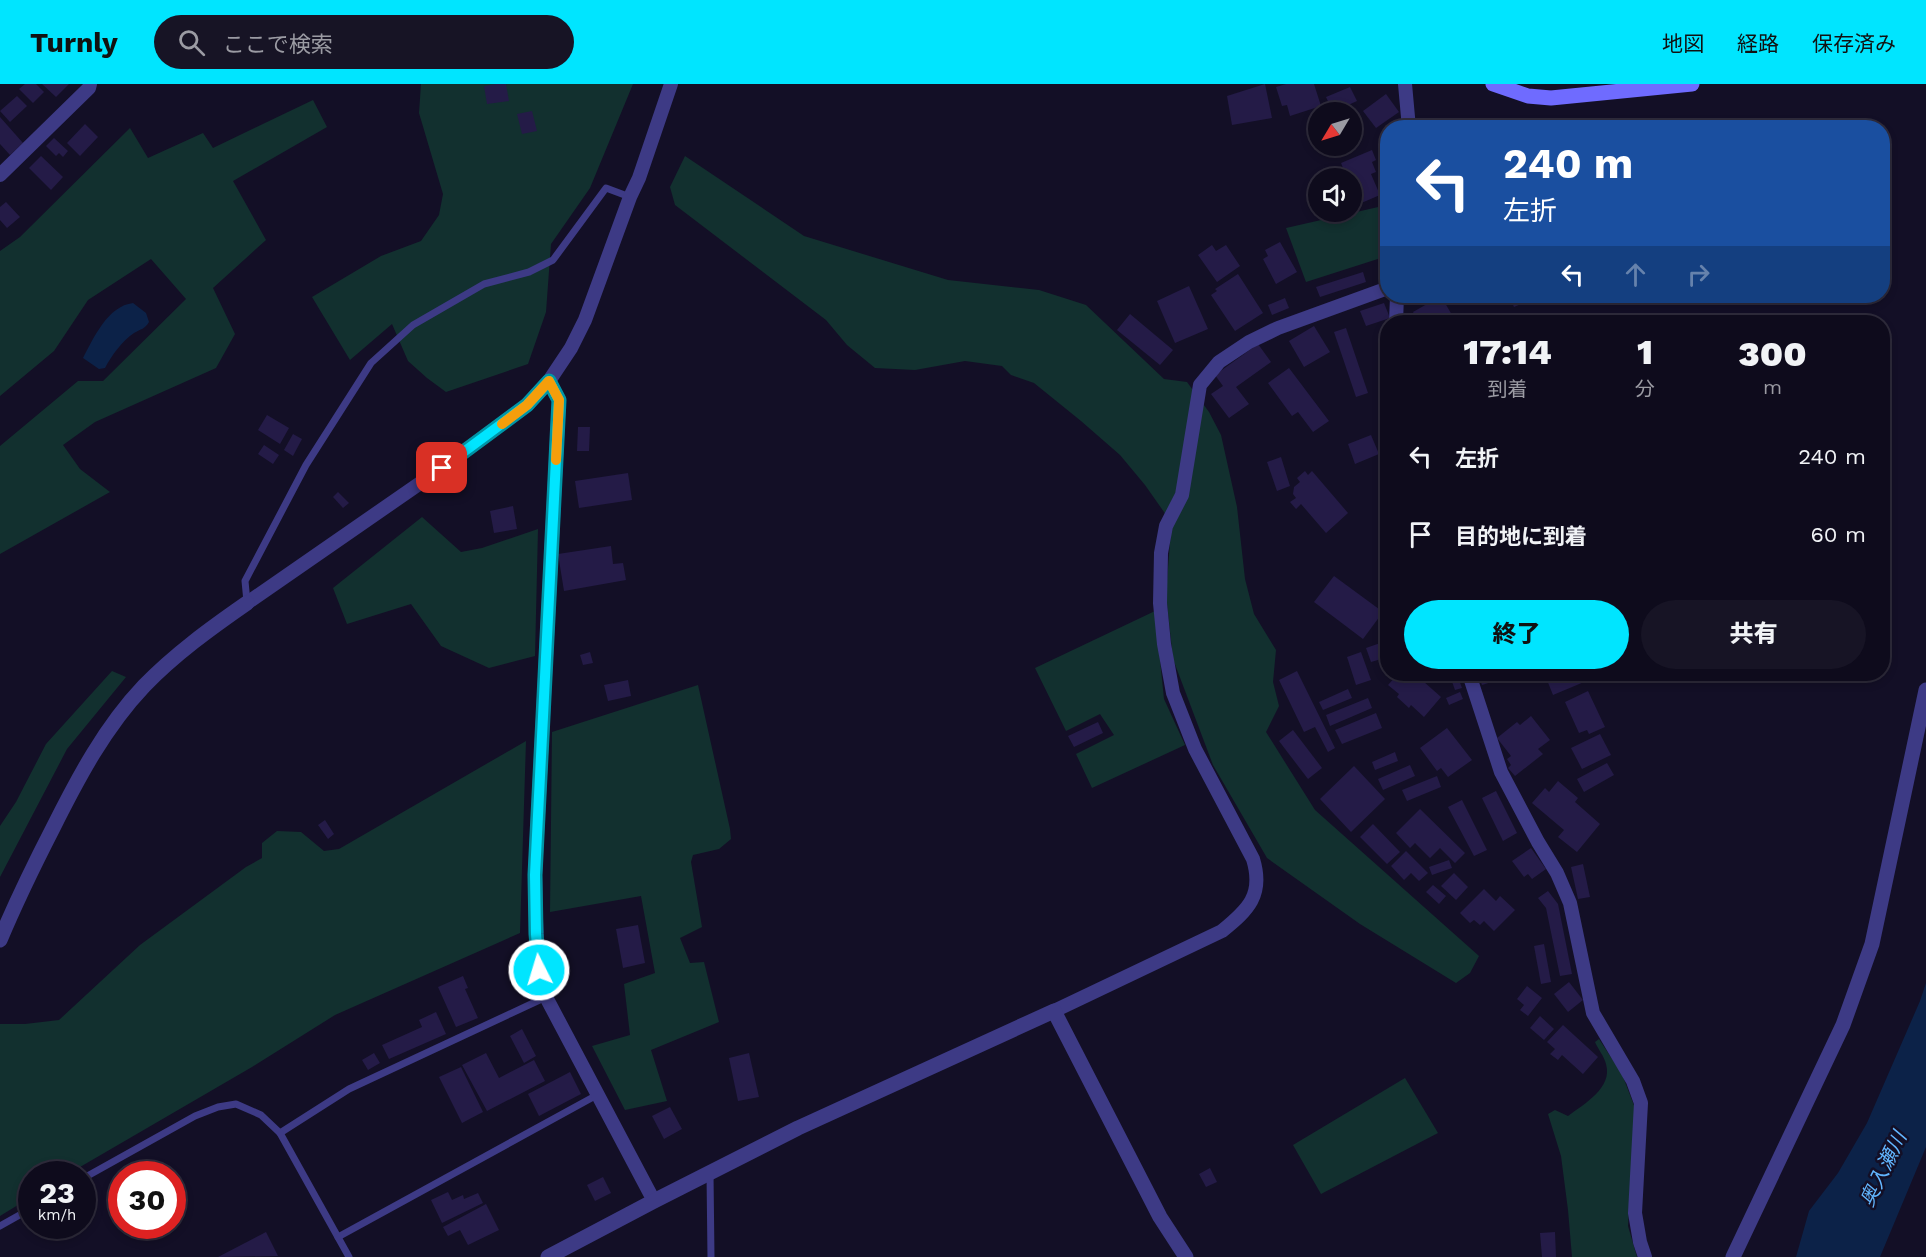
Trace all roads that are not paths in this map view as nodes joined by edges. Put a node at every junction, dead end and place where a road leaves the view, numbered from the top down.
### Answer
1 (90, 84) edge
2 (671, 84) edge
3 (1405, 84) edge
4 (1493, 84) edge
5 (1692, 84) edge
6 (1408, 120) edge
7 (0, 175) edge
8 (630, 197) junction
9 (1380, 291) edge
10 (549, 381) junction
11 (247, 603) junction
12 (1471, 681) edge
13 (1926, 690) edge
14 (0, 940) edge
15 (546, 997) junction
16 (1054, 1011) junction
17 (597, 1095) junction
18 (280, 1133) junction
19 (96, 1171) edge
20 (710, 1174) junction
21 (654, 1201) junction
22 (18, 1216) edge
23 (0, 1226) edge
24 (338, 1237) junction
25 (349, 1257) edge
26 (548, 1257) edge
27 (711, 1257) edge
28 (1186, 1257) edge
29 (1645, 1257) edge
30 (1733, 1257) edge

1 - 7 street
2 - 8 street
3 - 6 street
4 - 5 main road
8 - 10 street
8 - 11 lane
9 - 16 street
10 - 11 street
10 - 15 street
11 - 14 street
12 - 29 street
13 - 30 street
15 - 17 street
15 - 18 lane
16 - 20 street
16 - 28 street
17 - 21 street
17 - 24 lane
18 - 19 lane
18 - 24 lane
20 - 21 street
20 - 27 lane
21 - 26 street
22 - 23 lane
24 - 25 lane

